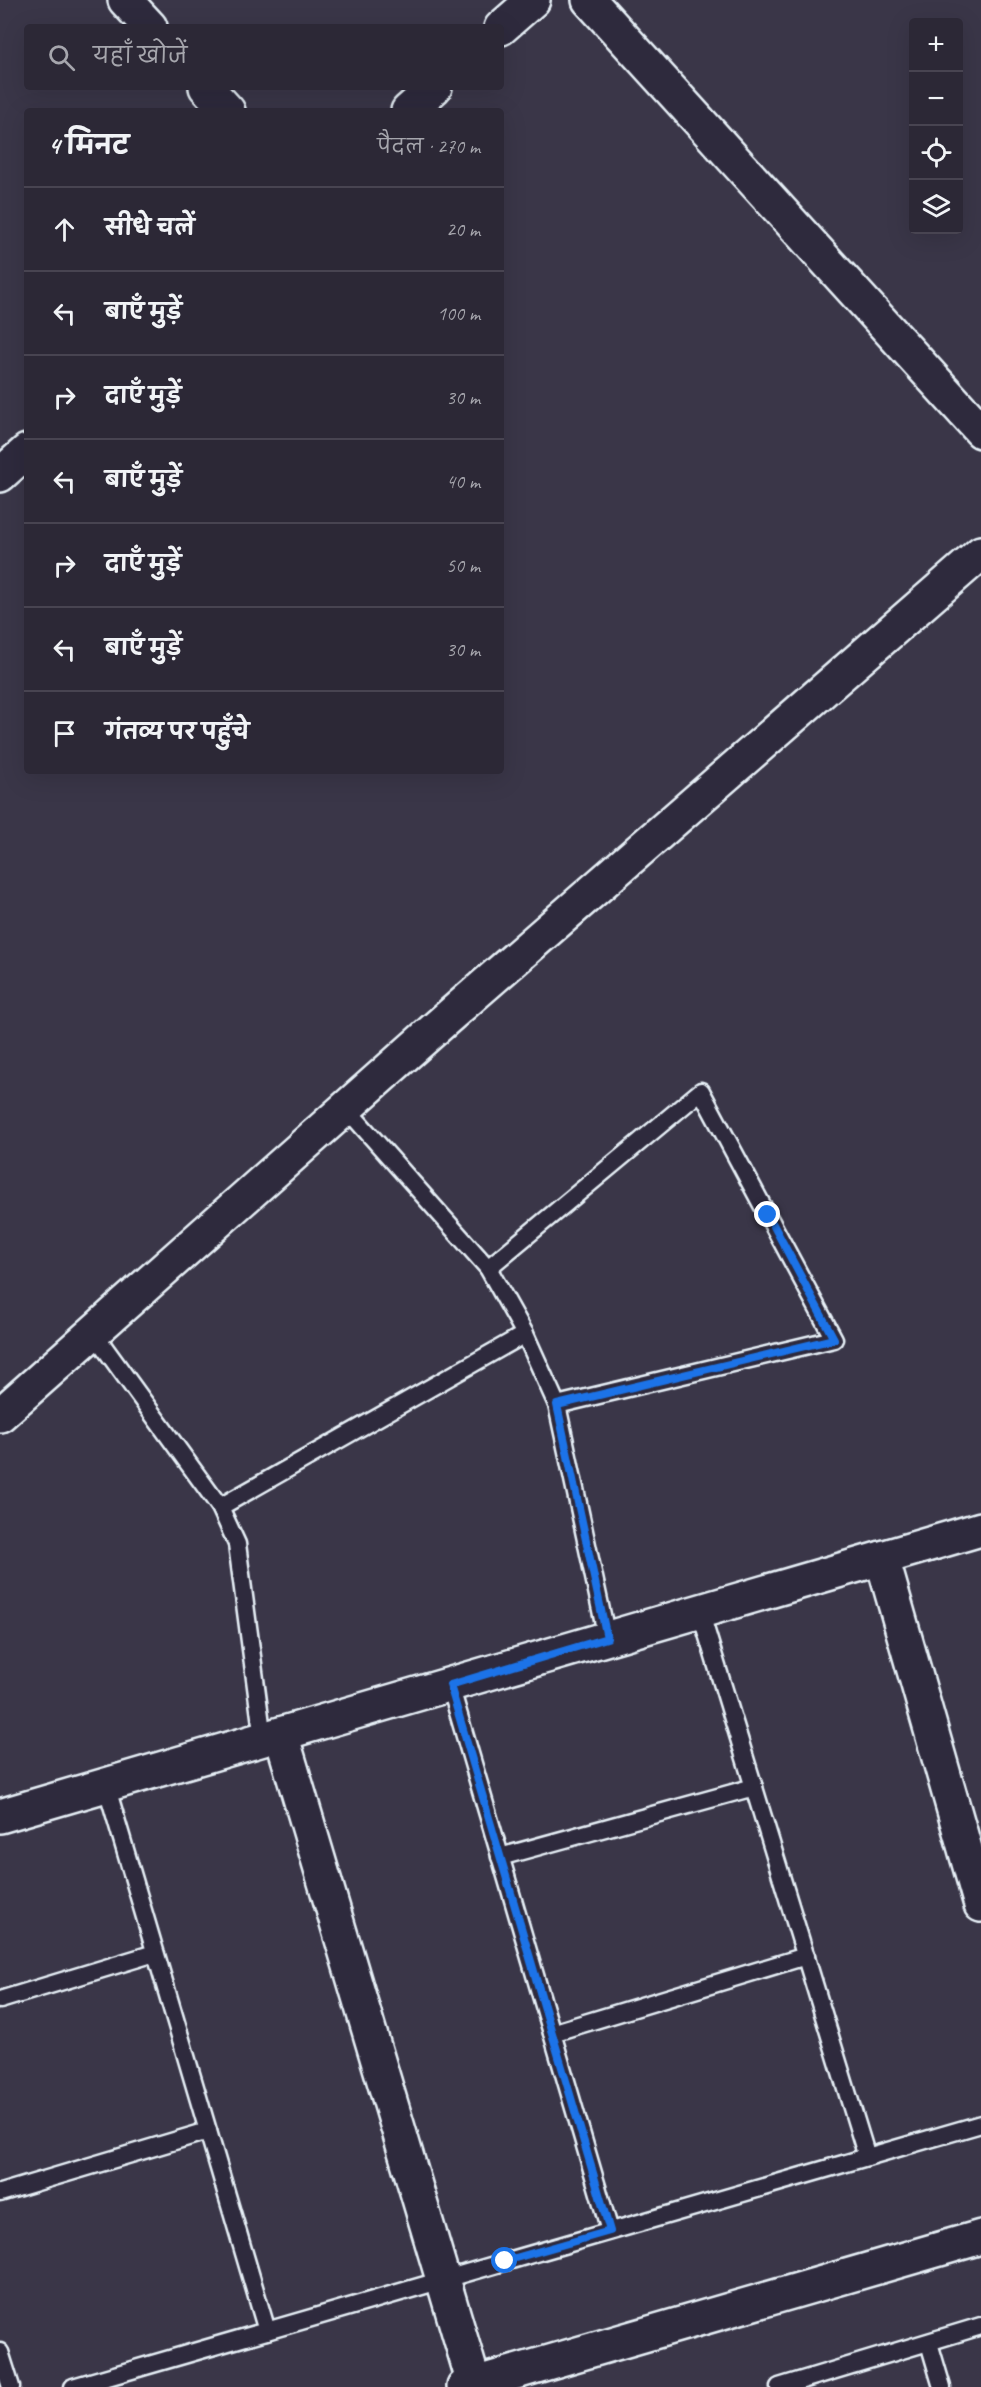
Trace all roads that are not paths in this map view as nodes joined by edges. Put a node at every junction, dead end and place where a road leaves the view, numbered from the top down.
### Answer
1 (125, 0) edge
2 (533, 0) edge
3 (589, 0) edge
4 (147, 24) edge
5 (504, 25) edge
6 (209, 90) edge
7 (432, 90) edge
8 (225, 108) edge
9 (411, 108) edge
10 (981, 431) edge
11 (981, 553) edge
12 (346, 1108) junction
13 (488, 1268) junction
14 (93, 1332) junction
15 (525, 1334) junction
16 (557, 1405) junction
17 (0, 1415) edge
18 (220, 1507) junction
19 (981, 1529) edge
20 (882, 1558) junction
21 (700, 1611) junction
22 (607, 1638) junction
23 (450, 1685) junction
24 (272, 1737) junction
25 (106, 1785) junction
26 (754, 1787) junction
27 (0, 1816) edge
28 (500, 1857) junction
29 (981, 1905) edge
30 (155, 1953) junction
31 (806, 1956) junction
32 (0, 2000) edge
33 (552, 2033) junction
34 (981, 2124) edge
35 (208, 2131) junction
36 (867, 2157) junction
37 (0, 2193) edge
38 (610, 2231) junction
39 (981, 2237) edge
40 (443, 2280) junction
41 (981, 2326) edge
42 (267, 2331) junction
43 (929, 2343) junction
44 (0, 2352) edge
45 (471, 2386) edge
46 (11, 2387) edge
47 (73, 2387) edge
48 (778, 2387) edge
49 (942, 2387) edge

1 - 4 street
2 - 5 street
3 - 10 street
6 - 8 street
7 - 9 street
11 - 12 street
12 - 13 lane
12 - 14 street
13 - 15 lane
13 - 16 lane
14 - 17 street
14 - 18 lane
15 - 16 lane
15 - 18 lane
16 - 22 lane
18 - 24 lane
19 - 20 street
20 - 21 street
20 - 29 street
21 - 22 street
21 - 26 lane
22 - 23 street
23 - 24 street
23 - 28 lane
24 - 25 street
24 - 40 street
25 - 27 street
25 - 30 lane
26 - 28 lane
26 - 31 lane
28 - 33 lane
30 - 32 lane
30 - 35 lane
31 - 33 lane
31 - 36 lane
33 - 38 lane
34 - 36 lane
35 - 37 lane
35 - 42 lane
36 - 38 lane
38 - 40 lane
39 - 45 street
40 - 42 lane
40 - 45 street
41 - 43 lane
42 - 47 lane
43 - 48 lane
43 - 49 lane
44 - 46 lane

